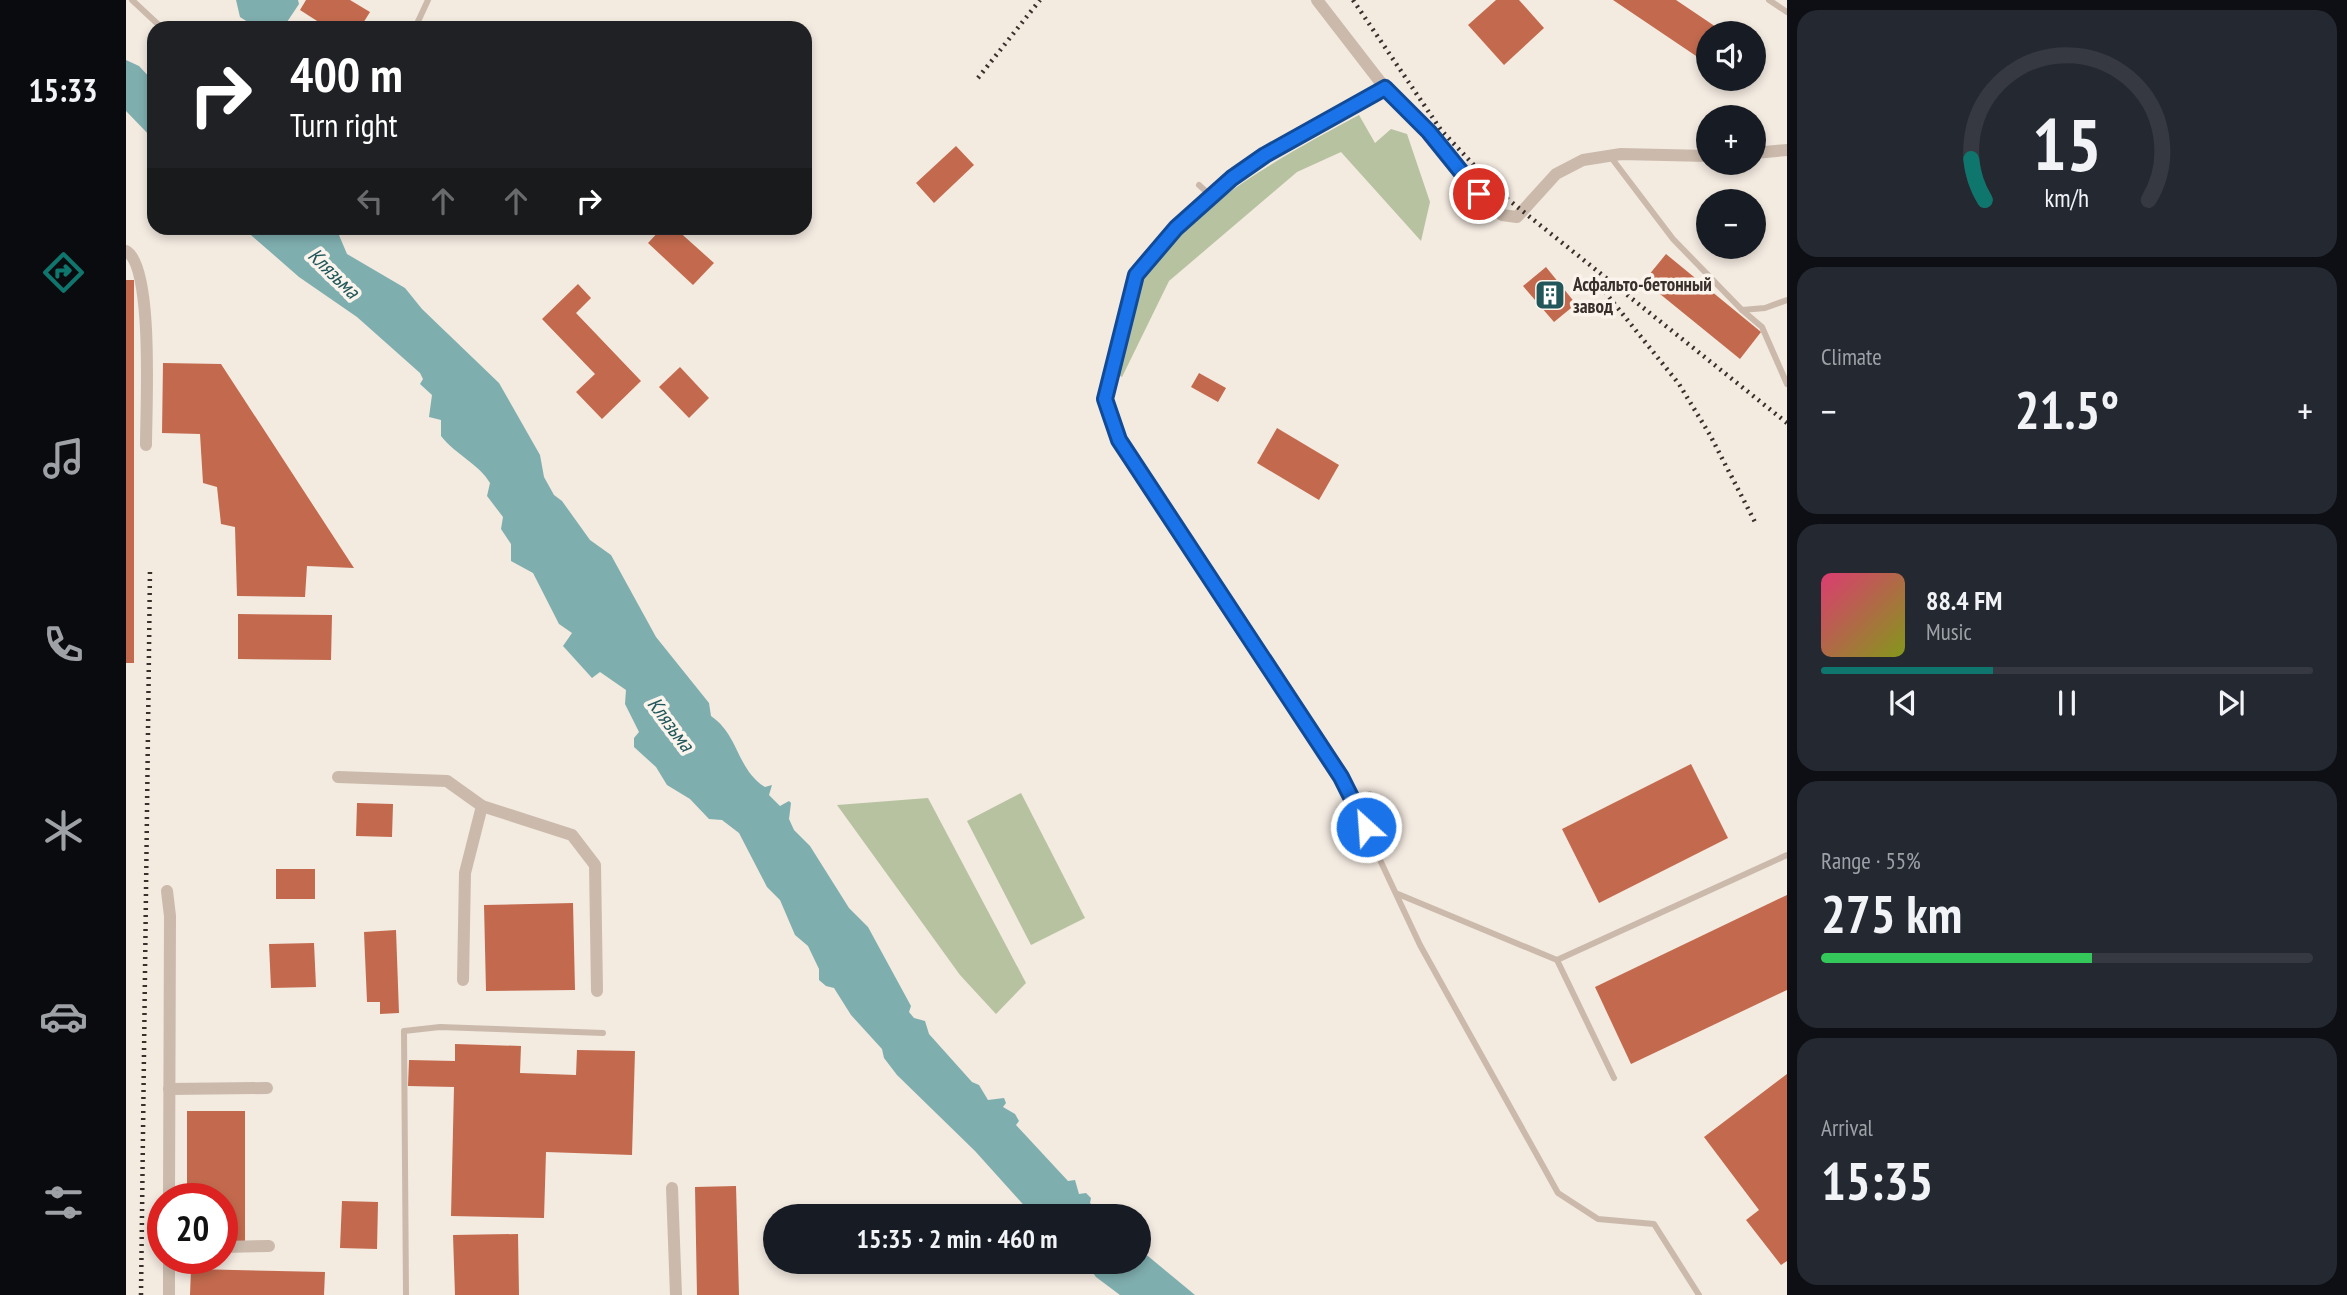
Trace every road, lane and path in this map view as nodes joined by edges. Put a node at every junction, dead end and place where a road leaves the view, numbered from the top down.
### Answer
1 (132, 0) edge
2 (428, 0) edge
3 (1317, 0) edge
4 (1769, 0) edge
5 (1787, 12) edge
6 (154, 21) edge
7 (418, 21) edge
8 (1385, 88) junction
9 (1787, 150) edge
10 (1766, 152) edge
11 (1610, 156) junction
12 (1696, 156) edge
13 (1199, 185) dead end
14 (1211, 197) junction
15 (126, 251) edge
16 (1787, 300) edge
17 (1742, 310) junction
18 (1787, 384) edge
19 (146, 444) dead end
20 (338, 777) dead end
21 (1370, 794) dead end
22 (1353, 802) junction
23 (482, 806) junction
24 (1787, 855) edge
25 (167, 891) dead end
26 (1398, 894) junction
27 (1557, 960) junction
28 (463, 980) dead end
29 (597, 991) dead end
30 (603, 1033) dead end
31 (1614, 1079) dead end
32 (267, 1088) dead end
33 (169, 1089) junction
34 (169, 1183) edge
35 (672, 1188) dead end
36 (270, 1246) dead end
37 (238, 1247) edge
38 (169, 1274) edge
39 (169, 1295) edge
40 (406, 1295) edge
41 (676, 1295) edge
42 (1699, 1295) edge

1 - 6 lane
2 - 7 lane
3 - 8 street
4 - 5 lane
8 - 11 street
8 - 14 lane
9 - 10 street
11 - 12 street
11 - 17 lane
13 - 14 lane
14 - 22 lane
15 - 19 street
16 - 17 lane
17 - 18 lane
20 - 23 street
21 - 22 lane
22 - 26 lane
23 - 28 street
23 - 29 street
24 - 27 lane
25 - 33 street
26 - 27 lane
26 - 42 lane
27 - 31 lane
30 - 40 lane
32 - 33 street
33 - 34 street
35 - 41 street
36 - 37 street
38 - 39 street

